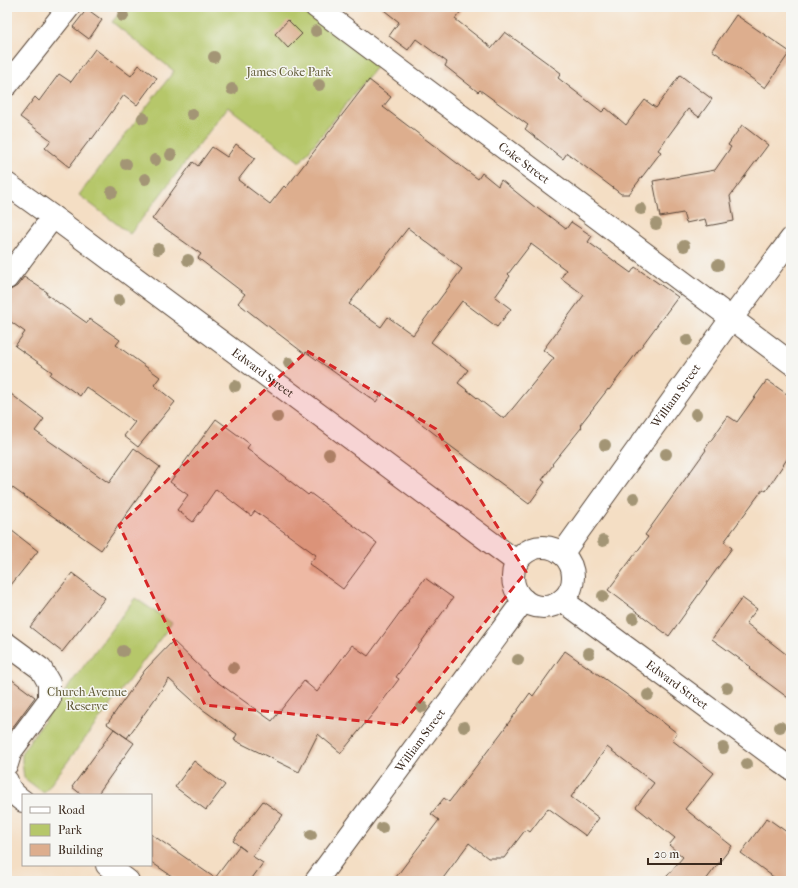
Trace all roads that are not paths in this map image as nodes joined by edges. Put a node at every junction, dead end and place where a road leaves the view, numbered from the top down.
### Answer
1 (69, 7) edge
2 (316, 7) edge
3 (7, 85) edge
4 (7, 184) edge
5 (53, 217) junction
6 (791, 239) edge
7 (7, 278) edge
8 (732, 319) junction
9 (791, 363) edge
10 (562, 554) junction
11 (518, 562) junction
12 (524, 600) junction
13 (562, 600) junction
14 (7, 644) edge
15 (7, 764) edge
16 (791, 770) edge
17 (7, 781) edge
18 (22, 800) edge
19 (108, 866) edge
20 (128, 881) edge
21 (316, 881) edge

1 - 3 street
2 - 8 street, Coke Street
4 - 5 street, Edward Street
5 - 7 street
5 - 11 street, Edward Street
6 - 8 street, William Street
8 - 9 street, Coke Street
8 - 10 street, William Street
10 - 11 street
10 - 13 street
11 - 12 street
12 - 13 street
12 - 21 street, William Street
13 - 16 street, Edward Street
14 - 15 street
17 - 18 street
19 - 20 street

